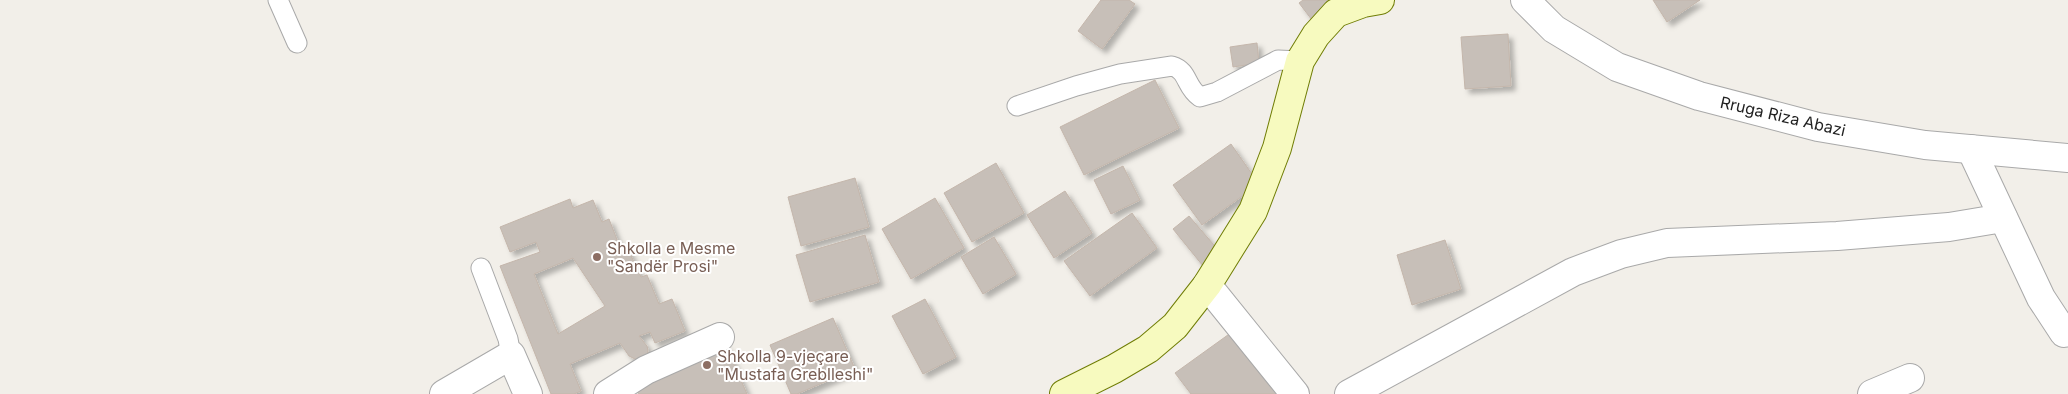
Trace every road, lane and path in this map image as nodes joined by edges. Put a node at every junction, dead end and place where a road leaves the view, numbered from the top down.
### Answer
1 (278, 0) edge
2 (1380, 0) edge
3 (1525, 0) edge
4 (297, 43) dead end
5 (1300, 61) junction
6 (1017, 106) dead end
7 (1971, 149) junction
8 (2068, 158) edge
9 (2003, 218) junction
10 (481, 268) dead end
11 (1207, 285) junction
12 (2068, 332) edge
13 (720, 337) dead end
14 (511, 355) junction
15 (1910, 378) dead end
16 (614, 393) edge
17 (444, 394) edge
18 (528, 394) edge
19 (1064, 394) edge
20 (1294, 394) edge
21 (1349, 394) edge
22 (1872, 394) edge

1 - 4 lane
2 - 5 main road
3 - 7 street, Rruga Riza Abazi
5 - 6 lane
5 - 11 main road
7 - 8 street, Rruga Riza Abazi
7 - 9 street
9 - 12 street
9 - 21 street
10 - 14 lane
11 - 19 main road
11 - 20 street
13 - 16 street
14 - 17 street
14 - 18 street
15 - 22 street

